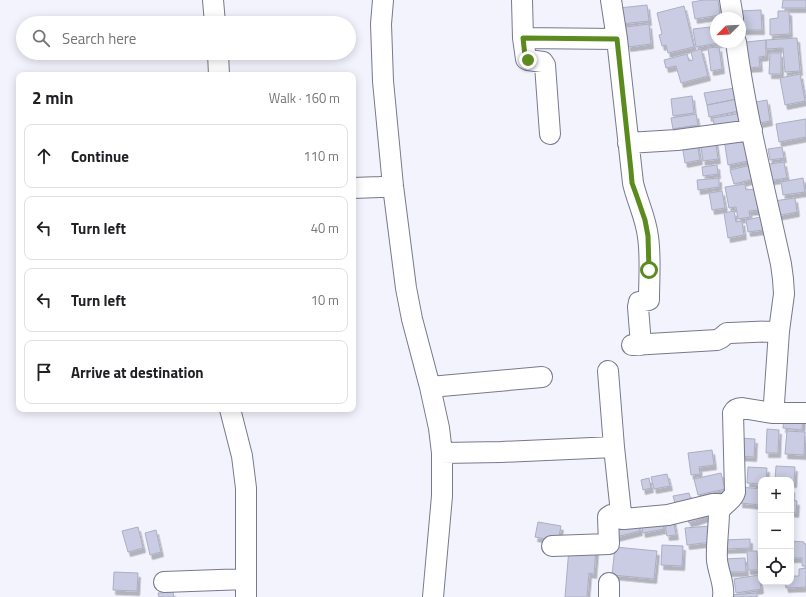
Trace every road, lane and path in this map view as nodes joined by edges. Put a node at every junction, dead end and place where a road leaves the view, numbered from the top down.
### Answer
1 (212, 0) edge
2 (383, 0) edge
3 (522, 0) edge
4 (611, 0) edge
5 (730, 0) edge
6 (732, 12) edge
7 (214, 16) edge
8 (523, 38) junction
9 (617, 39) junction
10 (737, 48) edge
11 (218, 60) edge
12 (219, 72) edge
13 (752, 130) junction
14 (550, 134) dead end
15 (628, 143) junction
16 (393, 186) junction
17 (356, 188) edge
18 (779, 331) junction
19 (608, 371) dead end
20 (542, 377) dead end
21 (430, 387) junction
22 (231, 412) edge
23 (772, 413) junction
24 (806, 413) edge
25 (614, 447) junction
26 (442, 453) junction
27 (722, 506) junction
28 (622, 514) junction
29 (552, 546) dead end
30 (164, 582) dead end
31 (246, 588) edge
32 (433, 597) edge
33 (724, 597) edge

1 - 7 street
2 - 16 street
3 - 8 street
4 - 9 street
5 - 6 street
8 - 9 street
8 - 14 street
9 - 15 street
10 - 13 street
11 - 12 street
13 - 15 street
13 - 18 street
15 - 18 street
16 - 17 street
16 - 21 street
18 - 23 street
19 - 25 street
20 - 21 street
21 - 26 street
22 - 31 street
23 - 24 street
23 - 27 street
25 - 26 street
25 - 28 street
26 - 32 street
27 - 28 street
27 - 33 street
28 - 29 street
30 - 31 street

